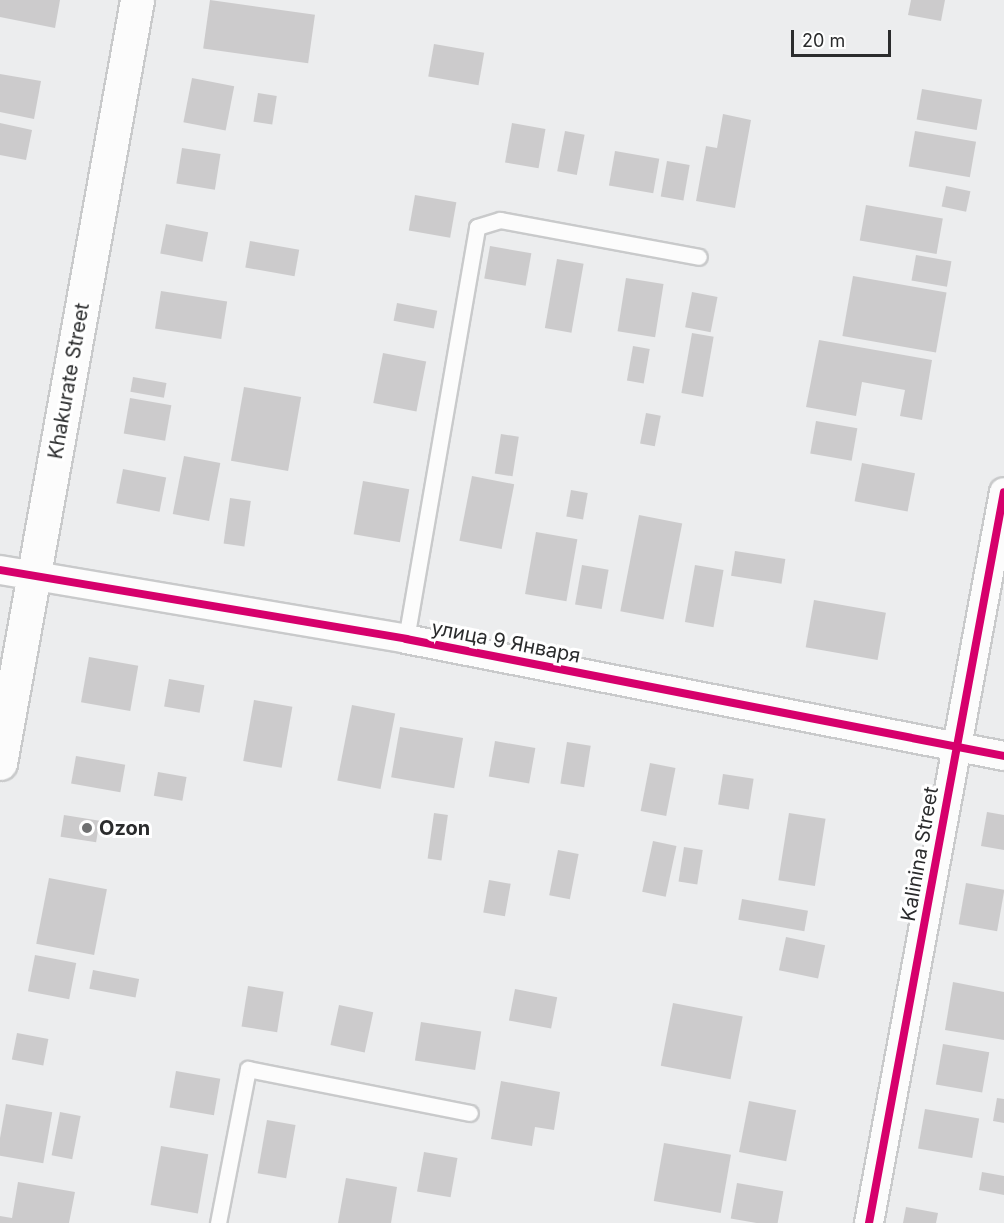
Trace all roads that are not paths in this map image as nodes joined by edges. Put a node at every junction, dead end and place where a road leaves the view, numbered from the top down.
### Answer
1 (137, 0) edge
2 (699, 257) dead end
3 (1004, 492) edge
4 (0, 570) edge
5 (34, 576) junction
6 (405, 639) junction
7 (956, 748) junction
8 (1004, 756) edge
9 (0, 763) edge
10 (470, 1113) dead end
11 (218, 1223) edge
12 (869, 1223) edge

1 - 5 main road, Khakurate Street
2 - 6 lane
3 - 7 street, Kalinina Street
4 - 5 street, улица 9 Января
5 - 6 street, улица 9 Января
5 - 9 main road, Khakurate Street
6 - 7 street, улица 9 Января
7 - 8 street, улица 9 Января
7 - 12 street, Kalinina Street
10 - 11 lane

